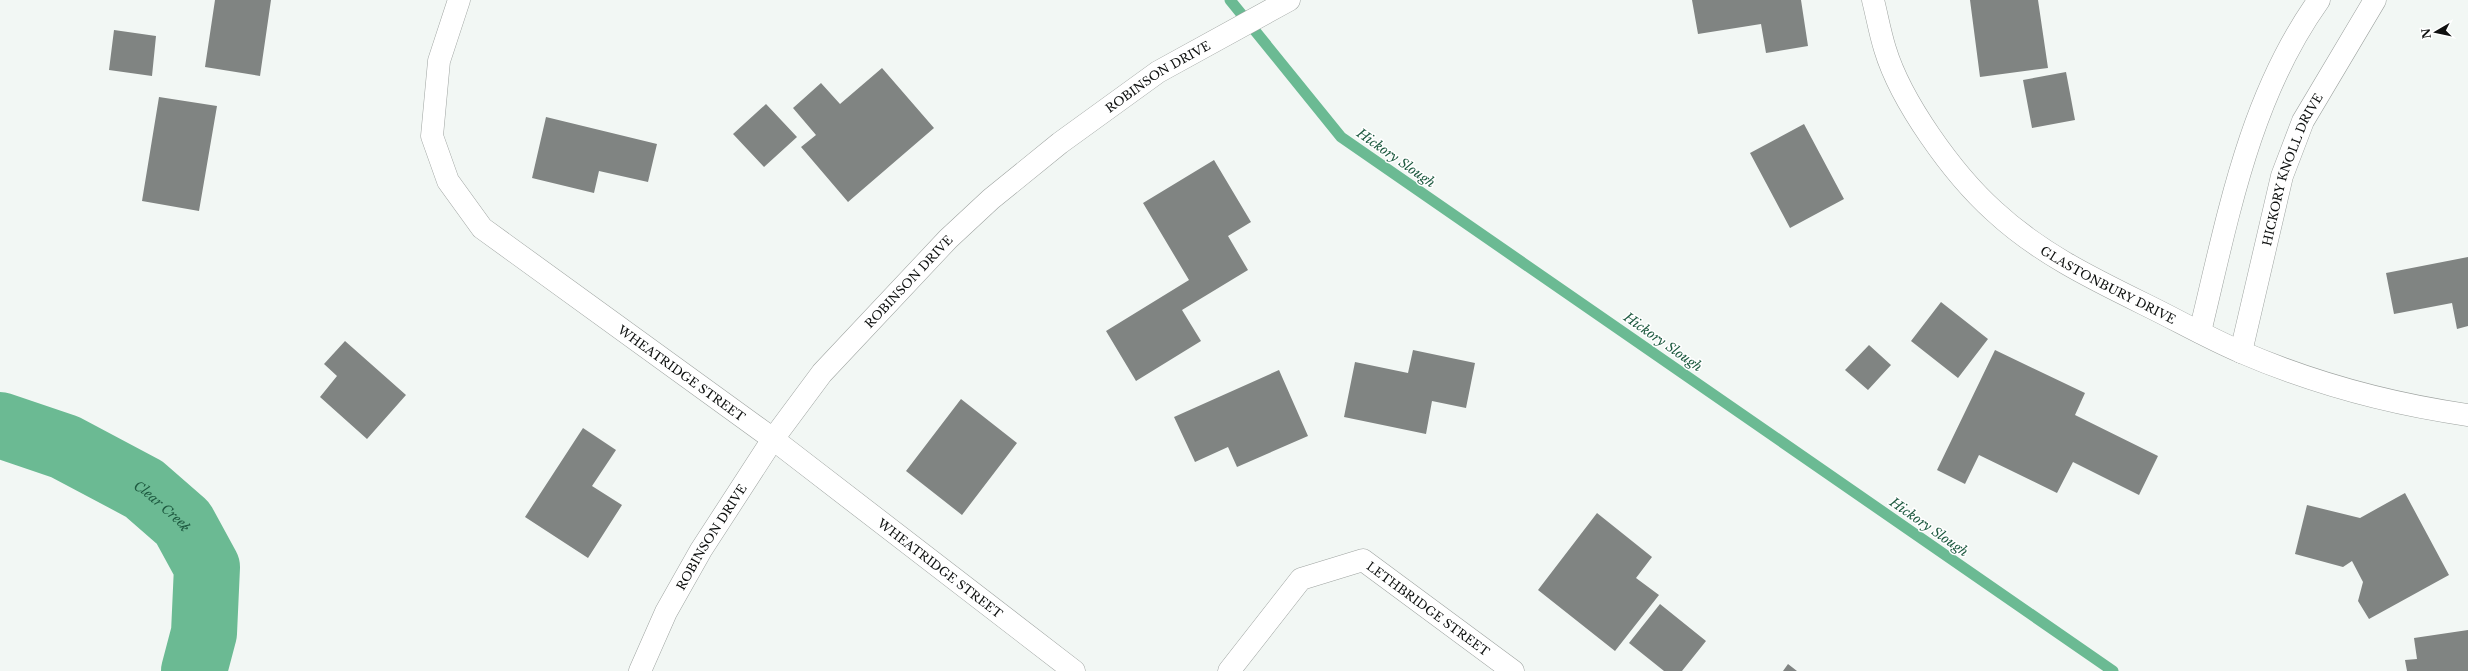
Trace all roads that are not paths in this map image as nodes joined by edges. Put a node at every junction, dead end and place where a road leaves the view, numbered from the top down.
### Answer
1 (459, 0) edge
2 (1289, 0) edge
3 (1873, 0) edge
4 (2319, 0) edge
5 (2375, 0) edge
6 (2200, 332) junction
7 (2241, 352) junction
8 (2468, 415) edge
9 (773, 439) junction
10 (640, 671) edge
11 (1074, 671) edge
12 (1229, 671) edge
13 (1513, 671) edge

1 - 9 street, WHEATRIDGE STREET
2 - 9 street, ROBINSON DRIVE
3 - 6 street, GLASTONBURY DRIVE
4 - 6 street
5 - 7 street, HICKORY KNOLL DRIVE
6 - 7 street, GLASTONBURY DRIVE
7 - 8 street, GLASTONBURY DRIVE
9 - 10 street, ROBINSON DRIVE
9 - 11 street, WHEATRIDGE STREET
12 - 13 street, LETHBRIDGE STREET

